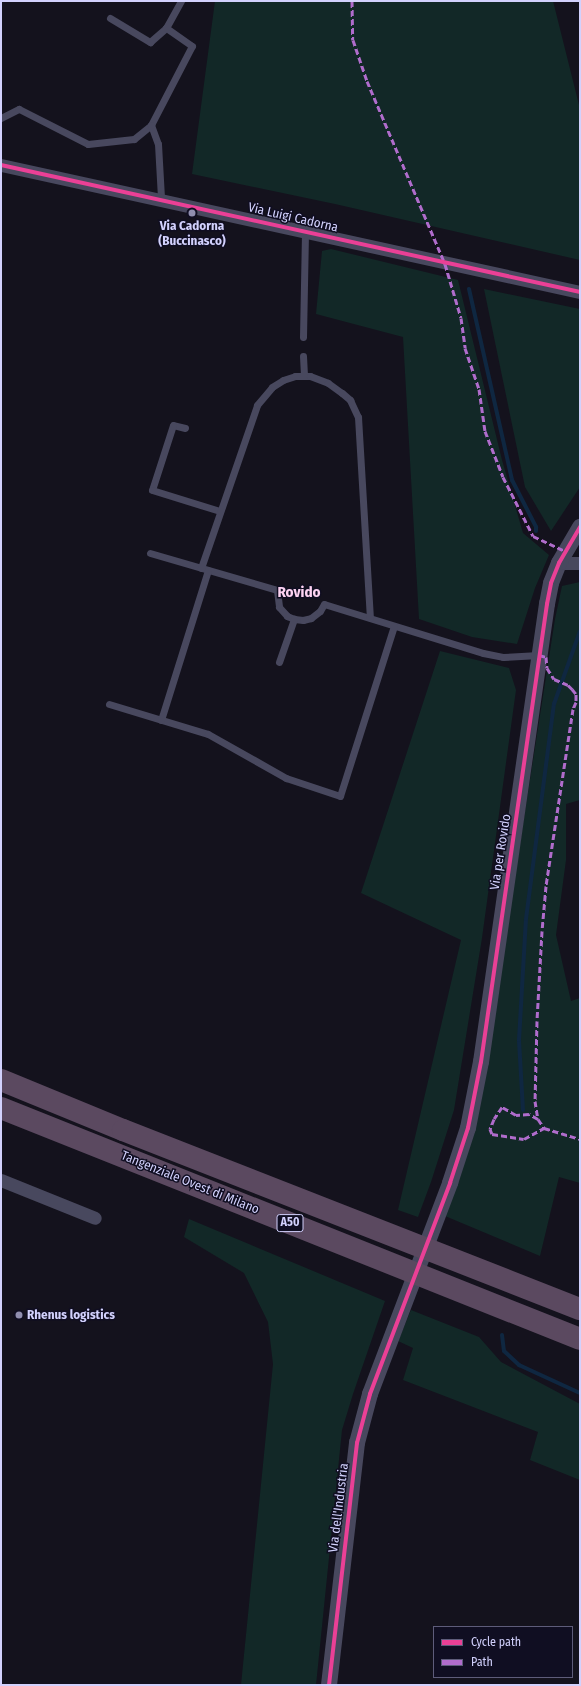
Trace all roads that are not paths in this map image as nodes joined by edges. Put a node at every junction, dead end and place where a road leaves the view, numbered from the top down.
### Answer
1 (181, 1) edge
2 (110, 18) dead end
3 (166, 28) junction
4 (1, 118) edge
5 (151, 125) junction
6 (1, 164) edge
7 (161, 198) junction
8 (305, 231) junction
9 (580, 292) edge
10 (303, 337) dead end
11 (303, 356) dead end
12 (304, 375) junction
13 (186, 428) dead end
14 (220, 511) junction
15 (580, 527) edge
16 (150, 553) dead end
17 (559, 563) junction
18 (580, 563) edge
19 (204, 569) junction
20 (370, 618) junction
21 (294, 619) junction
22 (394, 626) junction
23 (539, 655) junction
24 (279, 662) dead end
25 (109, 704) dead end
26 (161, 720) junction
27 (1, 1080) edge
28 (1, 1108) edge
29 (1, 1180) edge
30 (95, 1218) dead end
31 (580, 1309) edge
32 (391, 1338) joint
33 (580, 1339) edge
34 (329, 1685) edge

1 - 3 lane
2 - 3 lane
3 - 5 lane
4 - 5 lane
5 - 7 lane
6 - 7 street, Via Luigi Cadorna
7 - 8 street, Via Luigi Cadorna
8 - 9 street, Via Luigi Cadorna
8 - 10 lane
11 - 12 lane
12 - 14 lane
12 - 20 lane
13 - 14 lane
14 - 19 lane
15 - 17 street, Via per Rovido
16 - 19 lane
17 - 18 street
17 - 23 street, Via per Rovido
19 - 21 lane
19 - 26 lane
20 - 21 lane
20 - 22 lane
21 - 24 lane
22 - 23 lane
22 - 26 lane
23 - 32 street, Via per Rovido
25 - 26 lane
27 - 31 highway, Tangenziale Ovest di Milano / A50
28 - 33 highway, Tangenziale Ovest di Milano / A50
29 - 30 street
32 - 34 street, Via dell'Industria

